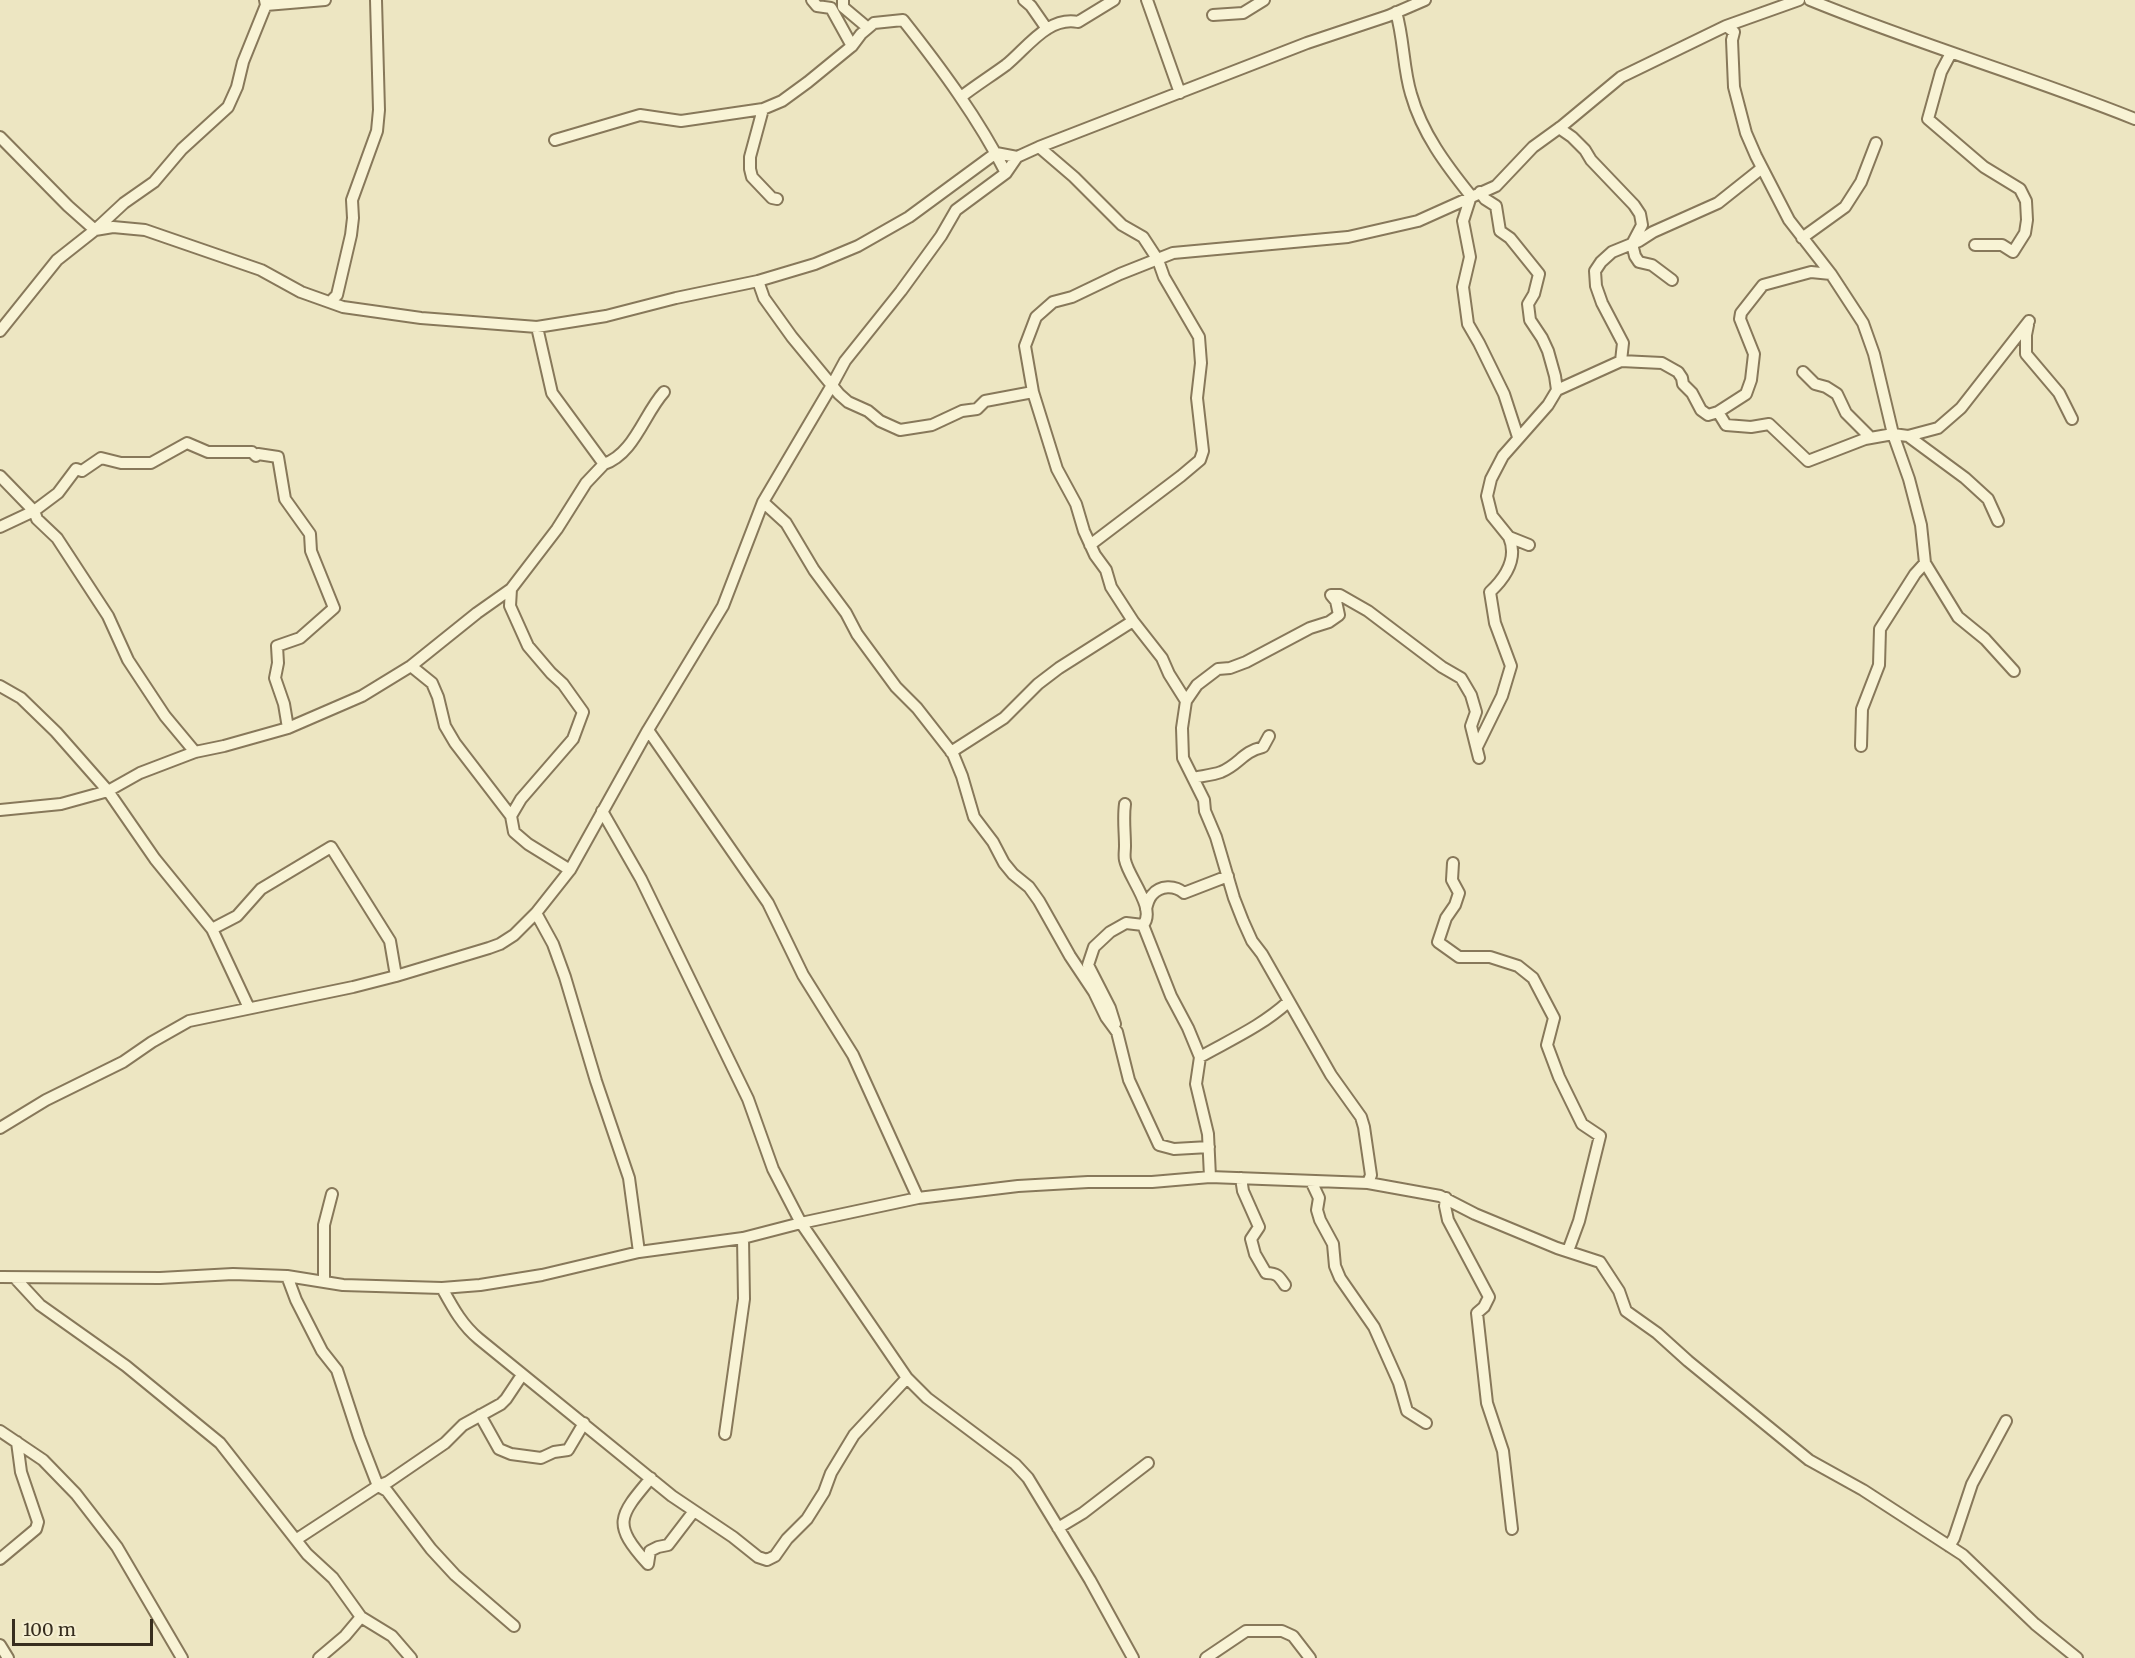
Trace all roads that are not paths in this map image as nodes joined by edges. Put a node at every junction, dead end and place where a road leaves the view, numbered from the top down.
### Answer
1 (325, 0) edge
2 (376, 0) edge
3 (812, 0) edge
4 (843, 0) edge
5 (1024, 0) edge
6 (1114, 0) edge
7 (1147, 0) edge
8 (1264, 0) edge
9 (1425, 0) edge
10 (1798, 0) edge
11 (1810, 0) edge
12 (266, 3) edge
13 (1396, 12) junction
14 (1213, 15) dead end
15 (1726, 26) junction
16 (868, 28) junction
17 (1047, 29) junction
18 (852, 46) junction
19 (1951, 53) junction
20 (1179, 93) junction
21 (961, 97) junction
22 (763, 109) junction
23 (2135, 119) edge
24 (1559, 128) junction
25 (0, 137) edge
26 (555, 140) dead end
27 (1876, 143) dead end
28 (1039, 147) junction
29 (996, 153) junction
30 (1017, 158) junction
31 (1762, 168) junction
32 (1006, 173) junction
33 (1476, 194) junction
34 (777, 199) dead end
35 (95, 230) junction
36 (1802, 238) junction
37 (1632, 244) junction
38 (1975, 245) dead end
39 (1158, 260) junction
40 (1831, 274) junction
41 (1672, 280) dead end
42 (758, 281) junction
43 (330, 302) junction
44 (537, 327) junction
45 (0, 331) edge
46 (1621, 361) junction
47 (1803, 372) dead end
48 (832, 385) junction
49 (1557, 390) junction
50 (664, 392) dead end
51 (1033, 392) junction
52 (1718, 412) junction
53 (2072, 419) dead end
54 (1893, 434) junction
55 (1908, 436) junction
56 (1518, 437) junction
57 (1871, 438) junction
58 (604, 464) junction
59 (0, 476) edge
60 (763, 502) junction
61 (34, 511) junction
62 (1998, 521) dead end
63 (0, 526) edge
64 (1509, 537) junction
65 (1090, 545) junction
66 (1529, 545) dead end
67 (1925, 563) junction
68 (511, 589) junction
69 (494, 600) junction
70 (510, 606) junction
71 (1133, 621) junction
72 (411, 666) junction
73 (2014, 671) dead end
74 (0, 686) edge
75 (1186, 700) junction
76 (288, 728) junction
77 (648, 730) junction
78 (1269, 736) dead end
79 (1861, 746) dead end
80 (195, 752) junction
81 (951, 752) junction
82 (1192, 778) junction
83 (108, 791) junction
84 (1125, 804) dead end
85 (0, 810) edge
86 (602, 812) junction
87 (511, 816) junction
88 (1453, 864) dead end
89 (570, 870) junction
90 (1228, 876) junction
91 (1146, 909) junction
92 (536, 913) junction
93 (1143, 925) junction
94 (212, 929) junction
95 (396, 976) junction
96 (1288, 1002) junction
97 (249, 1008) junction
98 (1117, 1032) junction
99 (1200, 1057) junction
100 (0, 1128) edge
101 (1209, 1148) junction
102 (1210, 1177) junction
103 (1241, 1178) junction
104 (1311, 1181) junction
105 (1368, 1183) junction
106 (332, 1194) dead end
107 (918, 1198) junction
108 (1446, 1198) junction
109 (801, 1223) junction
110 (743, 1238) junction
111 (1568, 1251) junction
112 (639, 1252) junction
113 (287, 1276) junction
114 (0, 1277) edge
115 (15, 1278) junction
116 (324, 1281) junction
117 (1285, 1285) dead end
118 (442, 1288) junction
119 (522, 1375) junction
120 (907, 1378) junction
121 (480, 1415) junction
122 (2006, 1421) dead end
123 (1426, 1423) dead end
124 (584, 1424) junction
125 (0, 1431) edge
126 (725, 1434) dead end
127 (17, 1442) junction
128 (1148, 1463) dead end
129 (651, 1478) junction
130 (378, 1486) junction
131 (694, 1511) junction
132 (1058, 1528) junction
133 (1512, 1529) dead end
134 (297, 1539) junction
135 (1949, 1546) junction
136 (0, 1559) edge
137 (361, 1617) junction
138 (514, 1626) dead end
139 (0, 1645) edge
140 (8, 1658) edge
141 (182, 1658) edge
142 (319, 1658) edge
143 (411, 1658) edge
144 (1133, 1658) edge
145 (1206, 1658) edge
146 (1310, 1658) edge
147 (2077, 1658) edge

1 - 12 street
2 - 43 street
3 - 18 street
4 - 16 street
5 - 17 street
6 - 17 street
7 - 20 street
8 - 14 street
9 - 13 street
10 - 15 street
11 - 19 street
12 - 35 street
13 - 20 street
13 - 33 street
15 - 24 street
15 - 31 street
16 - 18 street
16 - 21 street
17 - 21 street
18 - 22 street
19 - 23 street
19 - 38 street
20 - 28 street
21 - 29 street
22 - 26 street
22 - 34 street
24 - 33 street
24 - 37 street
25 - 35 street
27 - 36 street
28 - 30 street
28 - 39 street
29 - 30 street
29 - 32 street
29 - 42 street
30 - 32 street
31 - 36 street
31 - 37 street
32 - 48 street
33 - 39 street
33 - 49 street
33 - 56 street
35 - 43 street
35 - 45 street
36 - 40 street
37 - 41 street
37 - 46 street
39 - 51 street
39 - 65 street
40 - 52 street
40 - 54 street
42 - 44 street
42 - 48 street
43 - 44 street
44 - 58 street
46 - 49 street
46 - 52 street
47 - 57 street
48 - 51 street
48 - 60 street
49 - 56 street
50 - 58 street
51 - 65 street
52 - 57 street
53 - 55 street
54 - 55 street
54 - 57 street
54 - 67 street
55 - 62 street
56 - 64 street
58 - 68 street
59 - 61 street
60 - 77 street
60 - 81 street
61 - 63 street
61 - 76 street
61 - 80 street
64 - 66 street
64 - 75 street
65 - 71 street
67 - 73 street
67 - 79 street
68 - 69 street
68 - 70 street
69 - 70 street
69 - 72 street
70 - 87 street
71 - 75 street
71 - 81 street
72 - 76 street
72 - 87 street
74 - 83 street
75 - 82 street
76 - 80 street
77 - 86 street
77 - 107 street
78 - 82 street
80 - 83 street
81 - 98 street
82 - 90 street
83 - 85 street
83 - 94 street
84 - 91 street
86 - 89 street
86 - 109 street
87 - 89 street
88 - 111 street
89 - 92 street
90 - 91 street
90 - 96 street
91 - 93 street
92 - 95 street
92 - 112 street
93 - 98 street
93 - 99 street
94 - 95 street
94 - 97 street
95 - 97 street
96 - 99 street
96 - 105 street
97 - 100 street
98 - 101 street
99 - 101 street
101 - 102 street
102 - 103 street
102 - 107 street
103 - 104 street
103 - 117 street
104 - 105 street
104 - 123 street
105 - 108 street
106 - 116 street
107 - 109 street
108 - 111 street
108 - 133 street
109 - 110 street
109 - 120 street
110 - 112 street
110 - 126 street
111 - 135 street
112 - 118 street
113 - 115 street
113 - 116 street
113 - 130 street
114 - 115 street
115 - 134 street
116 - 118 street
118 - 119 street
119 - 121 street
119 - 124 street
120 - 131 street
120 - 132 street
121 - 124 street
121 - 130 street
122 - 135 street
124 - 129 street
125 - 127 street
127 - 136 street
127 - 141 street
128 - 132 street
129 - 131 street
129 - 131 street
130 - 134 street
130 - 138 street
132 - 144 street
134 - 137 street
135 - 147 street
137 - 142 street
137 - 143 street
139 - 140 street
145 - 146 street

